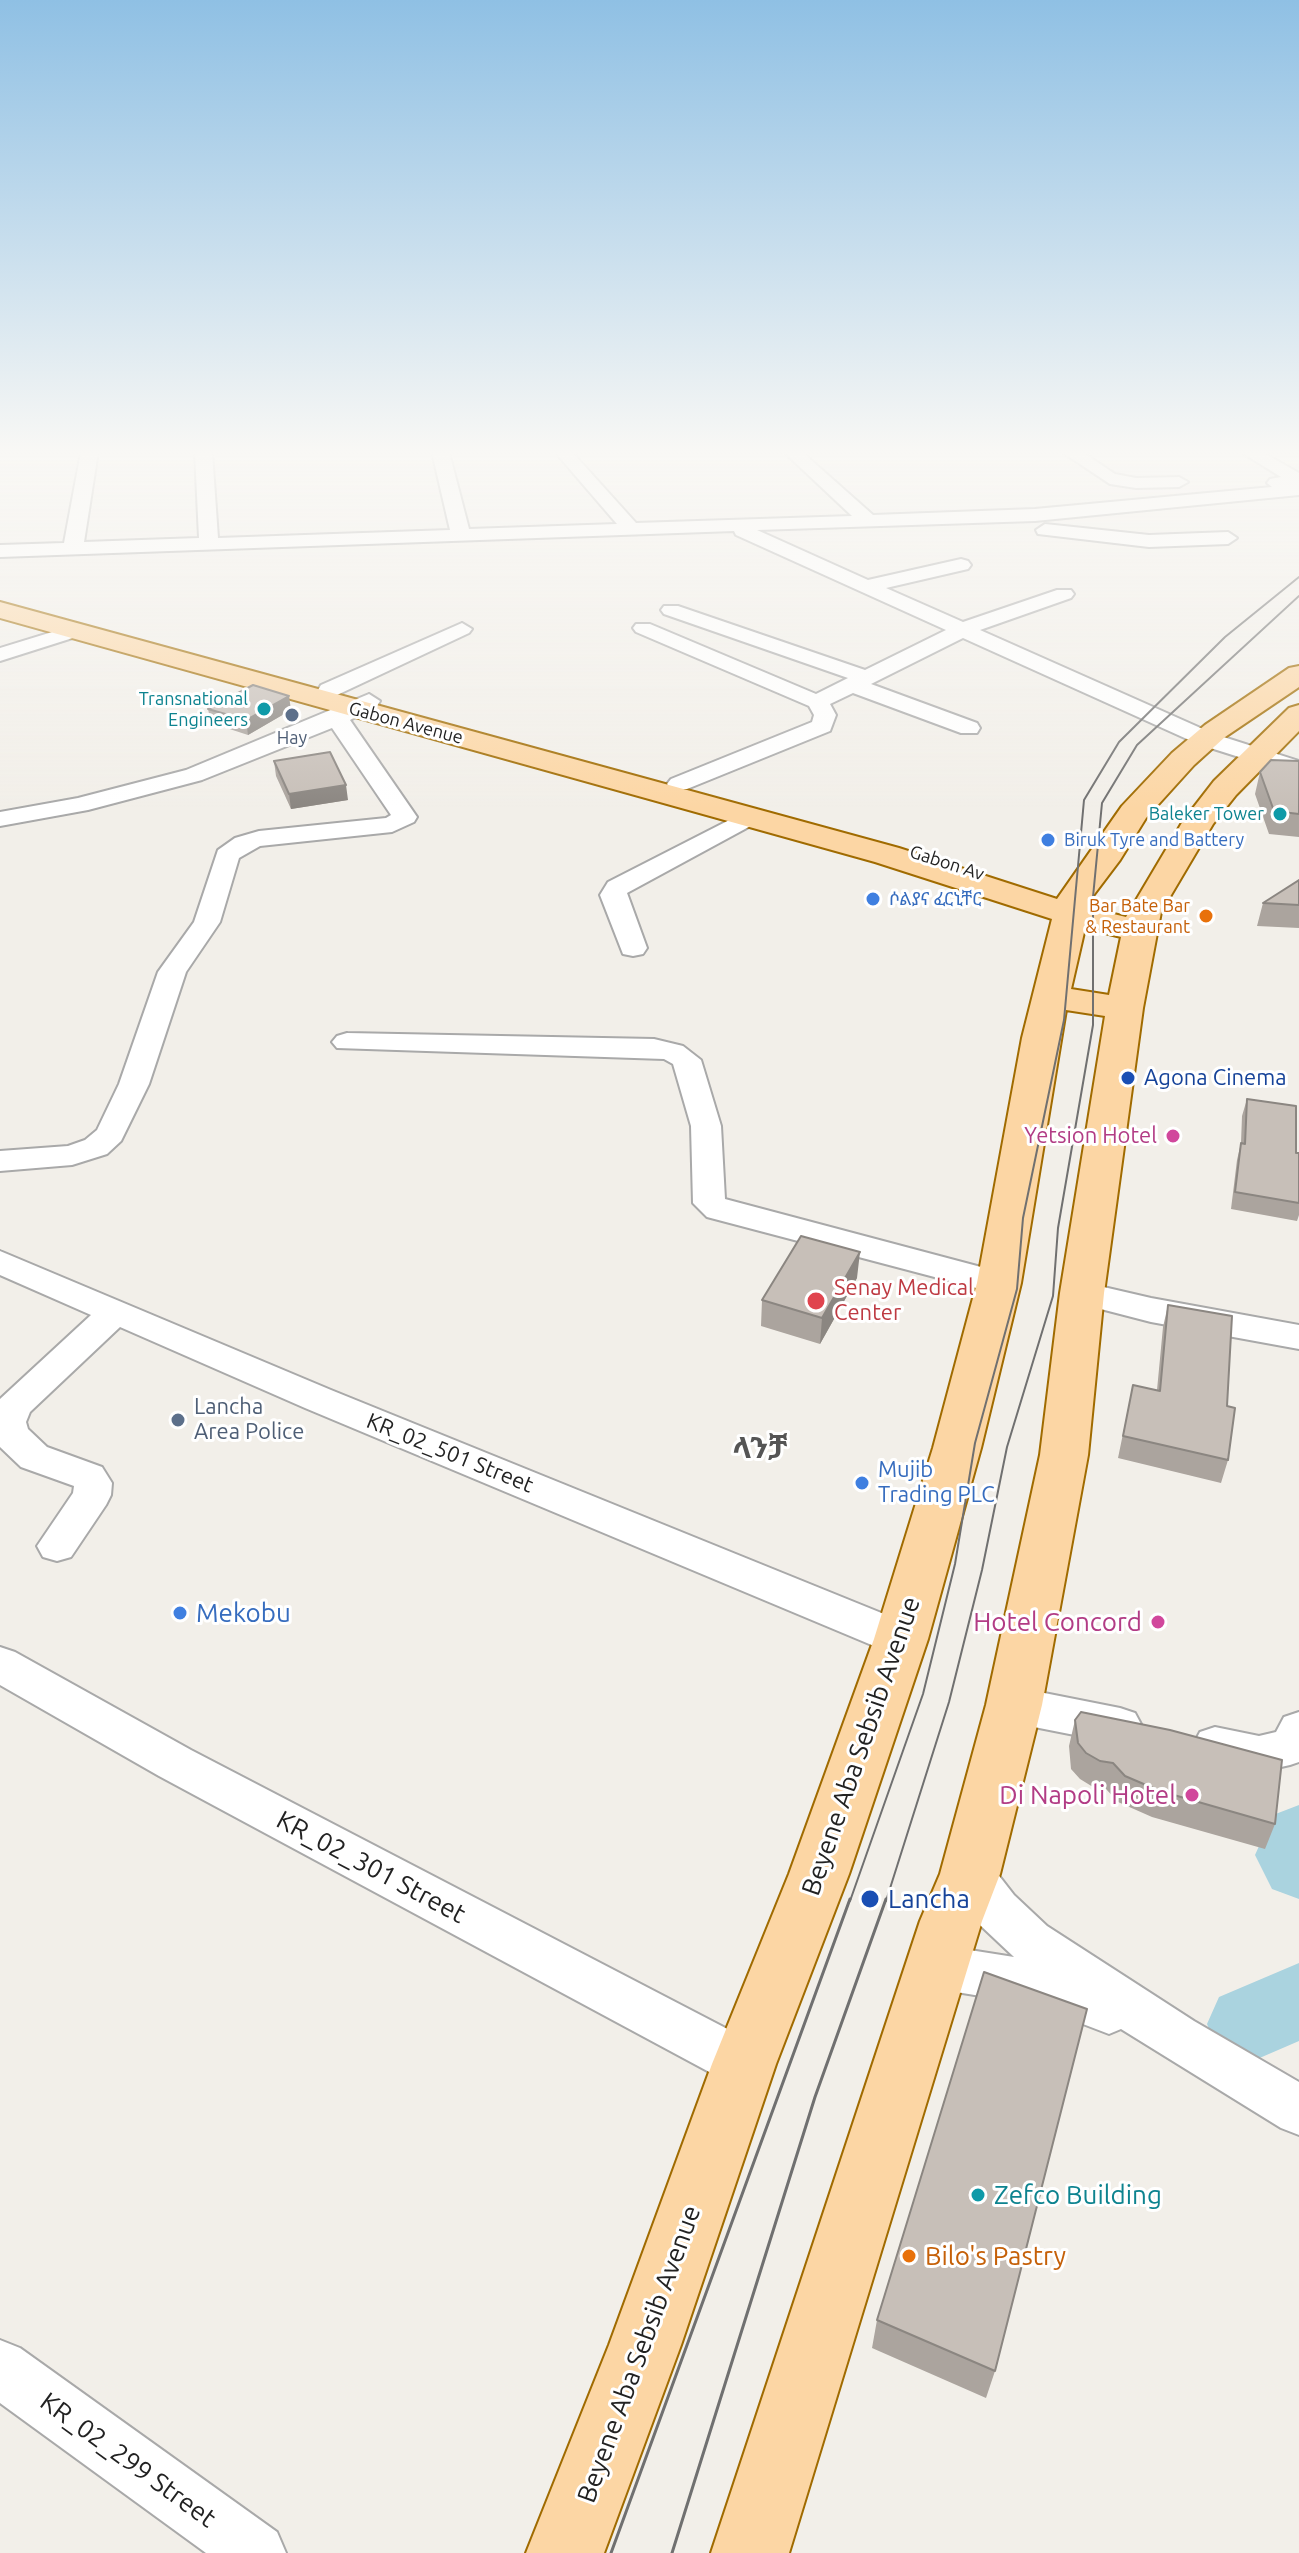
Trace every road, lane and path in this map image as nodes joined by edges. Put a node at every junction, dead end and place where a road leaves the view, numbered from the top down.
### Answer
1 (835, 571) edge
2 (934, 571) edge
3 (868, 586) junction
4 (1064, 594) dead end
5 (0, 602) edge
6 (0, 610) edge
7 (671, 610) dead end
8 (643, 628) dead end
9 (966, 628) junction
10 (462, 629) dead end
11 (75, 631) junction
12 (1299, 652) edge
13 (0, 655) edge
14 (1299, 674) edge
15 (861, 681) junction
16 (817, 702) junction
17 (348, 705) junction
18 (1299, 714) edge
19 (969, 728) dead end
20 (1210, 735) junction
21 (1277, 740) edge
22 (1299, 769) edge
23 (679, 784) junction
24 (750, 811) junction
25 (0, 819) edge
26 (811, 836) joint
27 (1073, 905) junction
28 (1143, 922) junction
29 (633, 948) dead end
30 (1053, 997) junction
31 (1125, 1008) junction
32 (347, 1042) dead end
33 (0, 1161) edge
34 (0, 1262) edge
35 (999, 1283) junction
36 (1082, 1293) junction
37 (116, 1311) junction
38 (1299, 1337) edge
39 (57, 1546) dead end
40 (901, 1639) junction
41 (0, 1664) edge
42 (1014, 1705) junction
43 (1299, 1730) edge
44 (970, 1874) junction
45 (938, 1967) junction
46 (1176, 2038) junction
47 (744, 2064) junction
48 (1299, 2110) edge
49 (0, 2368) edge
50 (256, 2553) edge
51 (565, 2553) edge
52 (750, 2553) edge

1 - 3 street
2 - 3 street
3 - 9 street
4 - 9 street
5 - 17 main road, Gabon Avenue
6 - 11 main road, Gabon Avenue
7 - 15 street
8 - 16 street
9 - 15 street
9 - 20 street
10 - 17 street
11 - 13 street
11 - 17 main road, Gabon Avenue
12 - 20 main road
14 - 20 main road
15 - 16 street
15 - 19 street
16 - 23 street
17 - 23 main road, Gabon Avenue
17 - 24 main road, Gabon Avenue
17 - 25 street
17 - 33 street
18 - 21 main road
20 - 21 street
20 - 27 main road
21 - 22 street
21 - 28 main road
23 - 24 main road, Gabon Avenue
24 - 26 main road, Gabon Avenue
24 - 27 main road, Gabon Av
24 - 29 street
26 - 27 main road, Gabon Av
27 - 28 main road
27 - 30 main road, Beyene Aba Sebsib Avenue
28 - 31 main road
30 - 31 main road
30 - 35 main road, Beyene Aba Sebsib Avenue
31 - 36 main road
32 - 35 street
34 - 37 street, KR_02_501 Street
35 - 40 main road, Beyene Aba Sebsib Avenue
36 - 38 street
36 - 42 main road
37 - 39 street
37 - 40 street, KR_02_501 Street
40 - 47 main road, Beyene Aba Sebsib Avenue
41 - 47 street, KR_02_301 Street
42 - 43 street
42 - 44 main road
44 - 45 main road
44 - 46 street
45 - 46 street
45 - 52 main road
46 - 48 street
47 - 51 main road, Beyene Aba Sebsib Avenue
49 - 50 street, KR_02_299 Street

